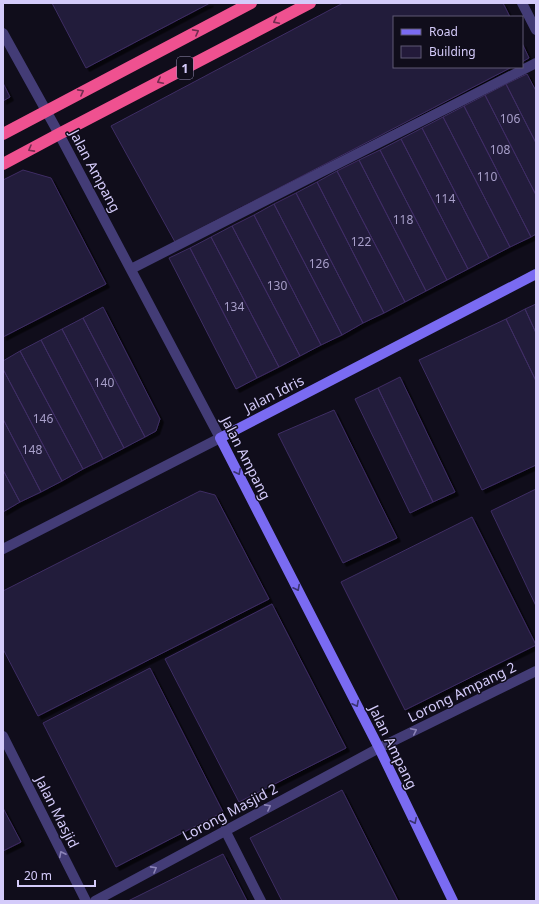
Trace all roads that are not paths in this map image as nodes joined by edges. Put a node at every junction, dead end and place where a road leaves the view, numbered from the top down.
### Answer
1 (251, 3) edge
2 (310, 3) edge
3 (522, 3) edge
4 (536, 30) edge
5 (3, 33) edge
6 (536, 63) edge
7 (46, 110) junction
8 (3, 134) edge
9 (59, 134) junction
10 (3, 164) edge
11 (131, 269) junction
12 (536, 274) edge
13 (220, 438) junction
14 (3, 549) edge
15 (536, 671) edge
16 (3, 736) edge
17 (379, 748) junction
18 (225, 830) junction
19 (86, 901) edge
20 (95, 901) edge
21 (261, 901) edge
22 (453, 901) edge

7 -> 1 highway, 1
2 -> 9 highway, 1
3 - 4 street
5 - 7 street, Jalan Ampang
6 - 11 street
7 - 8 highway, 1
7 - 9 street, Jalan Ampang
9 -> 10 highway, 1
9 - 11 street, Jalan Ampang
11 - 13 street, Jalan Ampang
12 - 13 street, Jalan Idris
13 - 14 street, Jalan Idris
13 -> 17 street, Jalan Ampang
17 -> 15 street, Lorong Ampang 2
19 -> 16 street, Jalan Masjid
18 -> 17 street, Lorong Masjid 2
17 -> 22 street, Jalan Ampang
20 -> 18 street, Lorong Masjid 2
18 - 21 street

